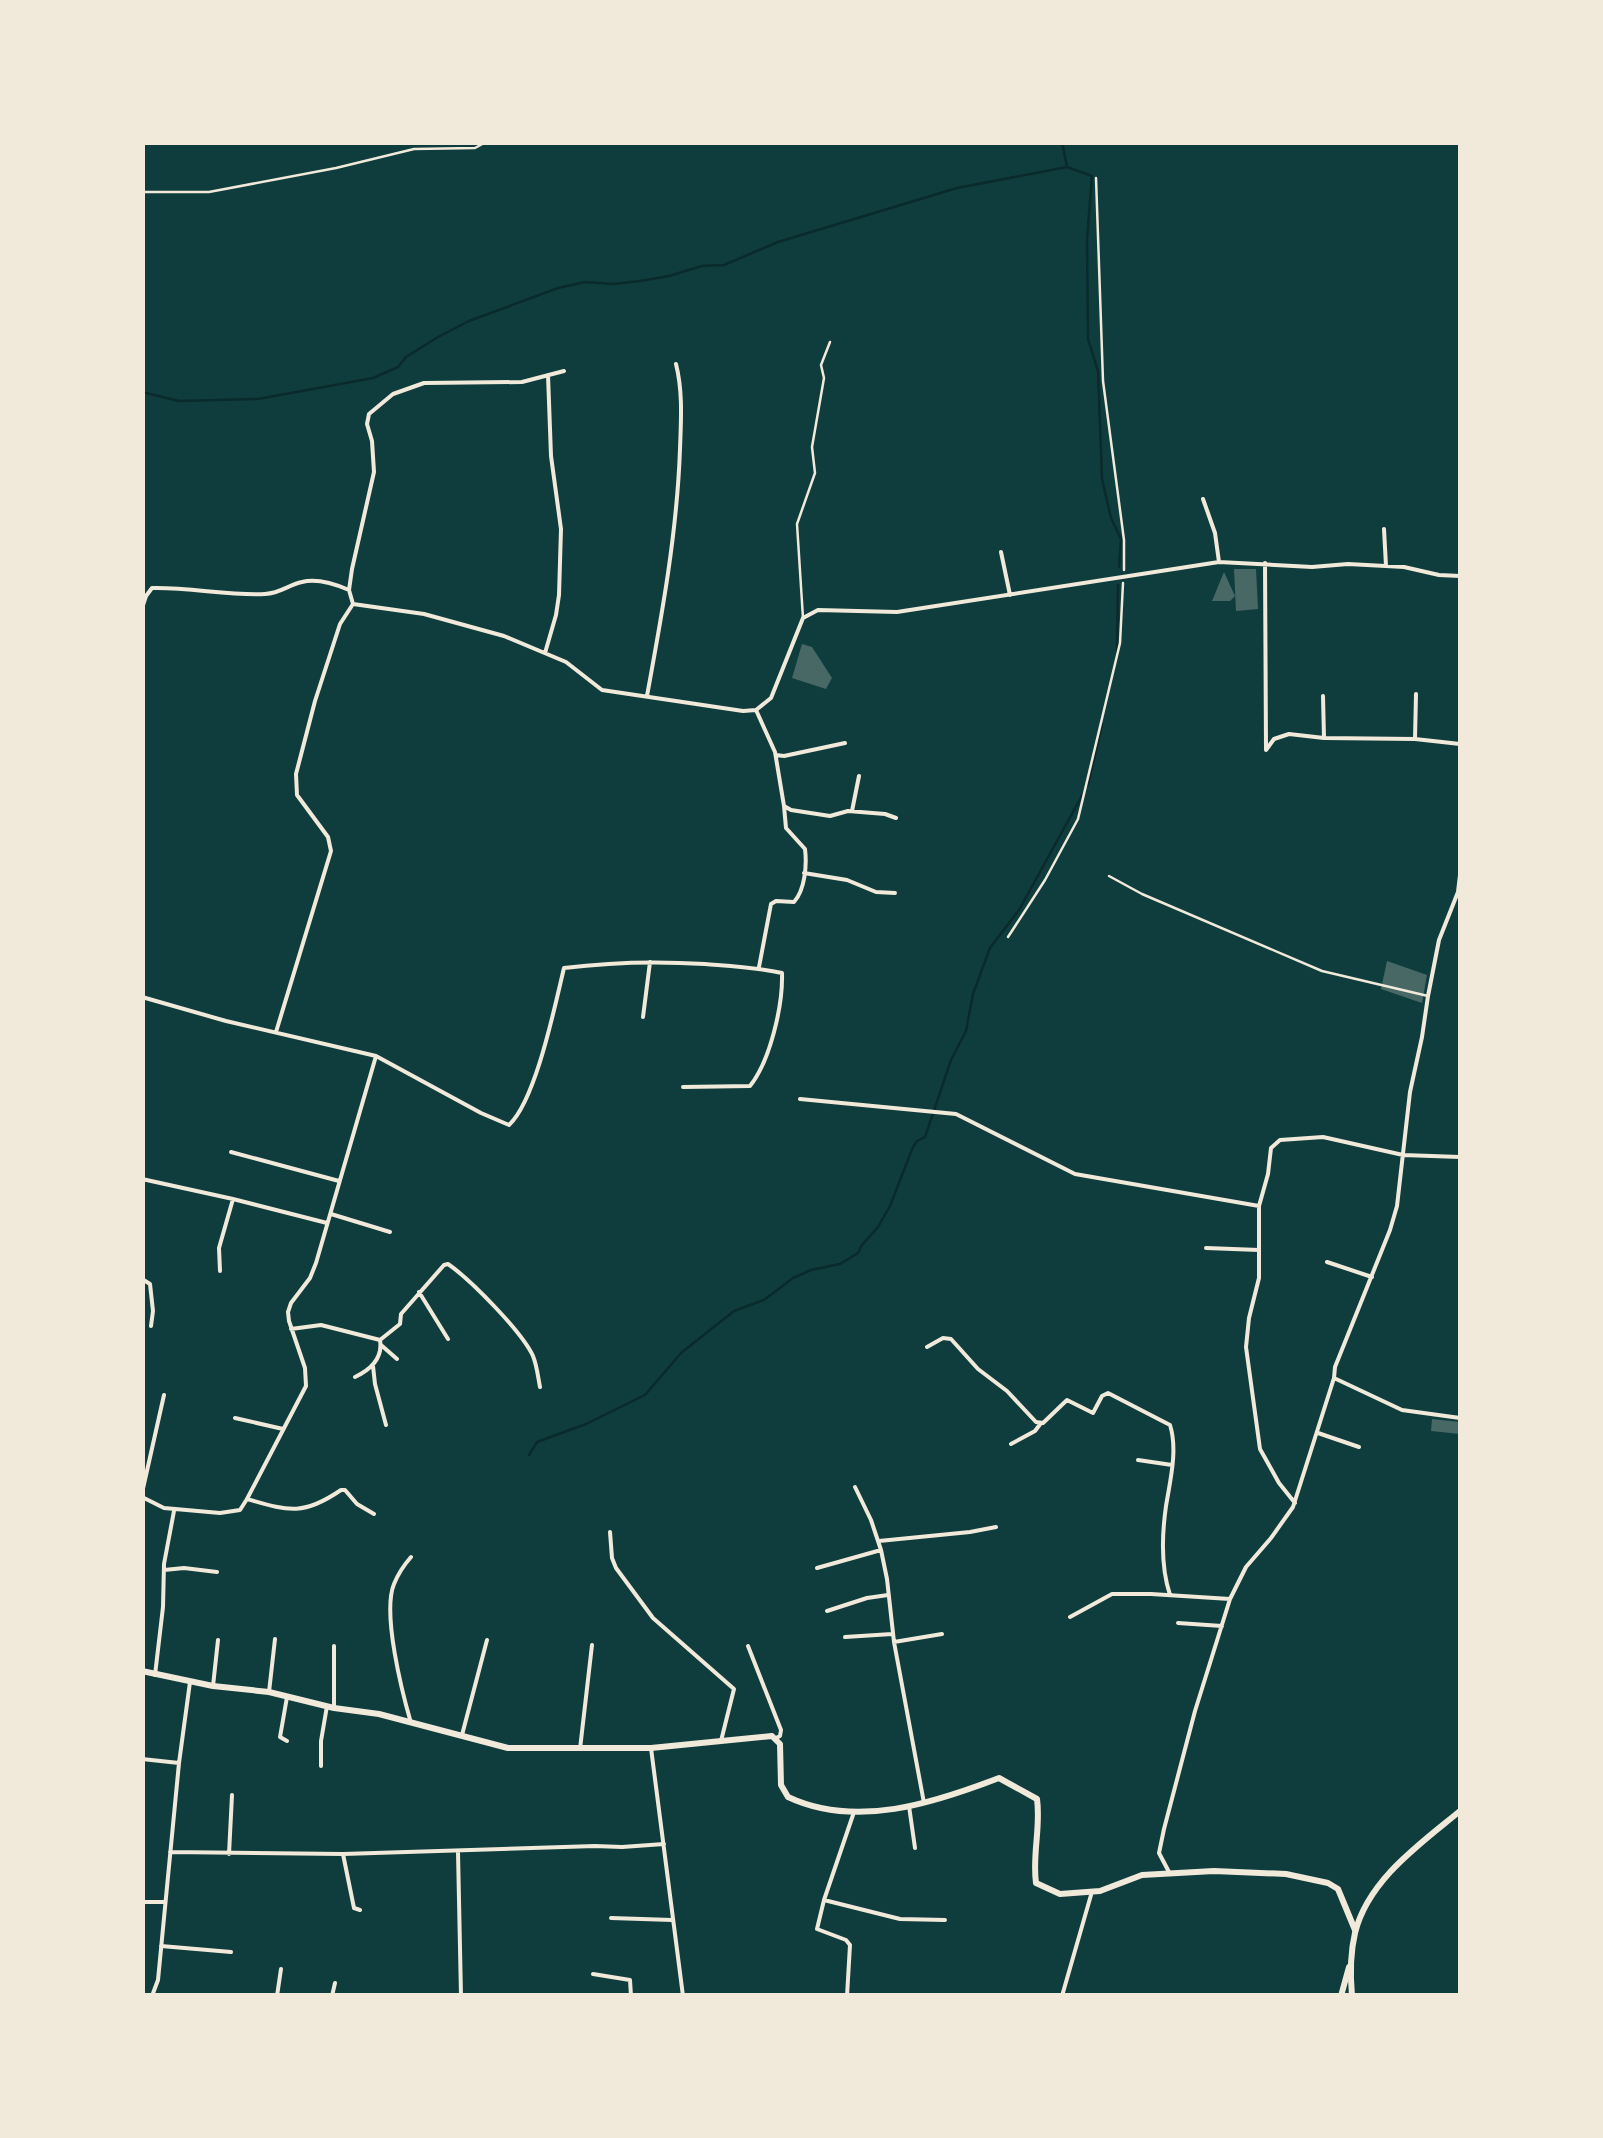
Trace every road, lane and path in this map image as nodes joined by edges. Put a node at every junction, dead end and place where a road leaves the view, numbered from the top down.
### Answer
1 (486, 142) edge
2 (1096, 178) dead end
3 (142, 192) edge
4 (830, 342) dead end
5 (676, 364) dead end
6 (564, 371) dead end
7 (548, 376) junction
8 (1203, 499) dead end
9 (1384, 529) dead end
10 (1001, 552) dead end
11 (1218, 562) junction
12 (1265, 563) junction
13 (1386, 566) junction
14 (1124, 576) junction
15 (1460, 576) edge
16 (349, 590) junction
17 (1010, 595) junction
18 (353, 604) junction
19 (142, 608) edge
20 (803, 618) junction
21 (545, 653) junction
22 (1416, 694) dead end
23 (647, 696) junction
24 (1323, 696) dead end
25 (756, 710) junction
26 (1324, 738) junction
27 (1415, 739) junction
28 (845, 742) dead end
29 (1460, 744) edge
30 (776, 755) junction
31 (859, 776) dead end
32 (784, 806) junction
33 (852, 812) junction
34 (896, 818) dead end
35 (804, 873) junction
36 (1460, 875) edge
37 (1109, 876) dead end
38 (896, 893) dead end
39 (1459, 893) edge
40 (1008, 937) dead end
41 (650, 962) junction
42 (759, 967) junction
43 (1428, 996) junction
44 (142, 997) edge
45 (643, 1017) dead end
46 (276, 1032) junction
47 (376, 1056) junction
48 (683, 1087) dead end
49 (800, 1100) dead end
50 (230, 1152) dead end
51 (1403, 1155) junction
52 (1460, 1157) edge
53 (142, 1178) edge
54 (339, 1181) junction
55 (233, 1198) junction
56 (1259, 1206) junction
57 (330, 1214) junction
58 (328, 1224) junction
59 (390, 1232) dead end
60 (1206, 1248) dead end
61 (1259, 1250) junction
62 (1327, 1262) dead end
63 (220, 1270) dead end
64 (1372, 1277) junction
65 (142, 1279) edge
66 (419, 1292) junction
67 (151, 1326) dead end
68 (291, 1328) junction
69 (448, 1339) dead end
70 (381, 1342) junction
71 (927, 1346) dead end
72 (397, 1359) dead end
73 (372, 1366) junction
74 (355, 1376) dead end
75 (1334, 1378) junction
76 (540, 1387) dead end
77 (164, 1395) dead end
78 (235, 1418) dead end
79 (1460, 1418) edge
80 (1042, 1423) junction
81 (386, 1425) dead end
82 (284, 1429) junction
83 (1318, 1433) junction
84 (1010, 1444) dead end
85 (1359, 1448) dead end
86 (1138, 1460) dead end
87 (1172, 1465) junction
88 (855, 1487) dead end
89 (142, 1495) edge
90 (247, 1500) junction
91 (1295, 1503) junction
92 (174, 1510) junction
93 (374, 1514) dead end
94 (996, 1528) dead end
95 (610, 1532) dead end
96 (879, 1541) junction
97 (882, 1550) junction
98 (411, 1557) dead end
99 (817, 1568) dead end
100 (164, 1570) junction
101 (218, 1572) dead end
102 (888, 1595) junction
103 (1170, 1595) junction
104 (1230, 1599) junction
105 (827, 1610) dead end
106 (1070, 1616) dead end
107 (1178, 1622) dead end
108 (1222, 1626) junction
109 (892, 1634) junction
110 (942, 1634) dead end
111 (845, 1638) dead end
112 (275, 1639) dead end
113 (218, 1640) dead end
114 (487, 1640) dead end
115 (894, 1642) junction
116 (592, 1644) dead end
117 (334, 1646) dead end
118 (748, 1646) dead end
119 (142, 1671) edge
120 (154, 1675) junction
121 (190, 1682) junction
122 (213, 1686) junction
123 (269, 1692) junction
124 (286, 1697) junction
125 (330, 1707) junction
126 (411, 1724) junction
127 (462, 1735) junction
128 (776, 1738) junction
129 (287, 1741) dead end
130 (721, 1742) junction
131 (580, 1748) junction
132 (651, 1748) junction
133 (142, 1759) edge
134 (179, 1764) junction
135 (321, 1766) dead end
136 (232, 1795) dead end
137 (924, 1802) junction
138 (909, 1806) junction
139 (1460, 1811) edge
140 (854, 1812) junction
141 (664, 1844) junction
142 (915, 1848) dead end
143 (170, 1852) junction
144 (458, 1852) junction
145 (228, 1854) junction
146 (343, 1854) junction
147 (1170, 1874) junction
148 (1092, 1892) junction
149 (824, 1900) junction
150 (142, 1902) edge
151 (165, 1902) junction
152 (360, 1910) dead end
153 (611, 1918) dead end
154 (672, 1920) junction
155 (946, 1920) dead end
156 (1355, 1930) junction
157 (162, 1946) junction
158 (231, 1952) dead end
159 (1350, 1966) junction
160 (281, 1969) dead end
161 (593, 1974) dead end
162 (335, 1983) dead end
163 (152, 1996) edge
164 (276, 1996) edge
165 (332, 1996) edge
166 (460, 1996) edge
167 (630, 1996) edge
168 (683, 1996) edge
169 (847, 1996) edge
170 (1062, 1996) edge
171 (1341, 1996) edge
172 (1352, 1996) edge

1 - 3 lane
2 - 14 path
4 - 20 lane
5 - 23 street
6 - 7 street
7 - 16 street
7 - 21 street
8 - 11 street
9 - 13 street
10 - 17 street
11 - 12 street
11 - 14 street
12 - 13 street
12 - 26 street
13 - 15 street
14 - 17 street
14 - 40 path
16 - 18 street
16 - 19 street
17 - 20 street
18 - 21 street
18 - 46 street
20 - 25 street
21 - 23 street
22 - 27 street
23 - 25 street
24 - 26 street
25 - 30 street
26 - 27 street
27 - 29 street
28 - 30 street
30 - 32 street
31 - 33 street
32 - 33 street
32 - 35 street
33 - 34 street
35 - 38 street
35 - 42 street
36 - 39 street
37 - 43 lane
39 - 43 street
41 - 42 street
41 - 45 street
41 - 47 street
42 - 48 street
43 - 51 street
44 - 46 street
46 - 47 street
47 - 54 street
49 - 56 street
50 - 54 street
51 - 52 street
51 - 56 street
51 - 64 street
53 - 55 street
54 - 57 street
55 - 58 street
55 - 63 street
56 - 61 street
57 - 58 street
57 - 59 street
58 - 68 street
60 - 61 street
61 - 91 street
62 - 64 street
64 - 75 street
65 - 67 street
66 - 69 street
66 - 70 street
66 - 76 street
68 - 70 street
68 - 82 street
70 - 72 street
70 - 73 street
71 - 80 street
73 - 74 street
73 - 81 street
75 - 79 street
75 - 83 street
77 - 89 street
78 - 82 street
80 - 84 street
80 - 87 street
82 - 90 street
83 - 85 street
83 - 91 street
86 - 87 street
87 - 103 street
88 - 96 street
89 - 92 street
90 - 92 street
90 - 93 street
91 - 104 street
92 - 100 street
94 - 96 street
95 - 130 street
96 - 97 street
97 - 99 street
97 - 102 street
98 - 126 street
100 - 101 street
100 - 120 street
102 - 105 street
102 - 109 street
103 - 104 street
103 - 106 street
104 - 108 street
107 - 108 street
108 - 147 street
109 - 111 street
109 - 115 street
110 - 115 street
112 - 123 street
113 - 122 street
114 - 127 street
115 - 137 street
116 - 131 street
117 - 125 street
118 - 128 street
119 - 120 main road
120 - 121 main road
121 - 122 main road
121 - 134 street
122 - 123 main road
123 - 124 main road
124 - 125 main road
124 - 129 street
125 - 126 main road
125 - 135 street
126 - 127 main road
127 - 131 main road
128 - 130 main road
128 - 140 main road
130 - 132 main road
131 - 132 main road
132 - 141 street
133 - 134 street
134 - 143 street
136 - 145 street
137 - 138 main road
137 - 148 main road
138 - 140 main road
138 - 142 street
139 - 156 main road
140 - 149 street
141 - 144 street
141 - 154 street
143 - 145 street
143 - 151 street
144 - 146 street
144 - 166 street
145 - 146 street
146 - 152 street
147 - 148 main road
147 - 156 main road
148 - 170 street
149 - 155 street
149 - 169 street
150 - 151 street
151 - 157 street
153 - 154 street
154 - 168 street
156 - 159 main road
157 - 158 street
157 - 163 street
159 - 171 main road
159 - 172 main road
160 - 164 street
161 - 167 street
162 - 165 street

